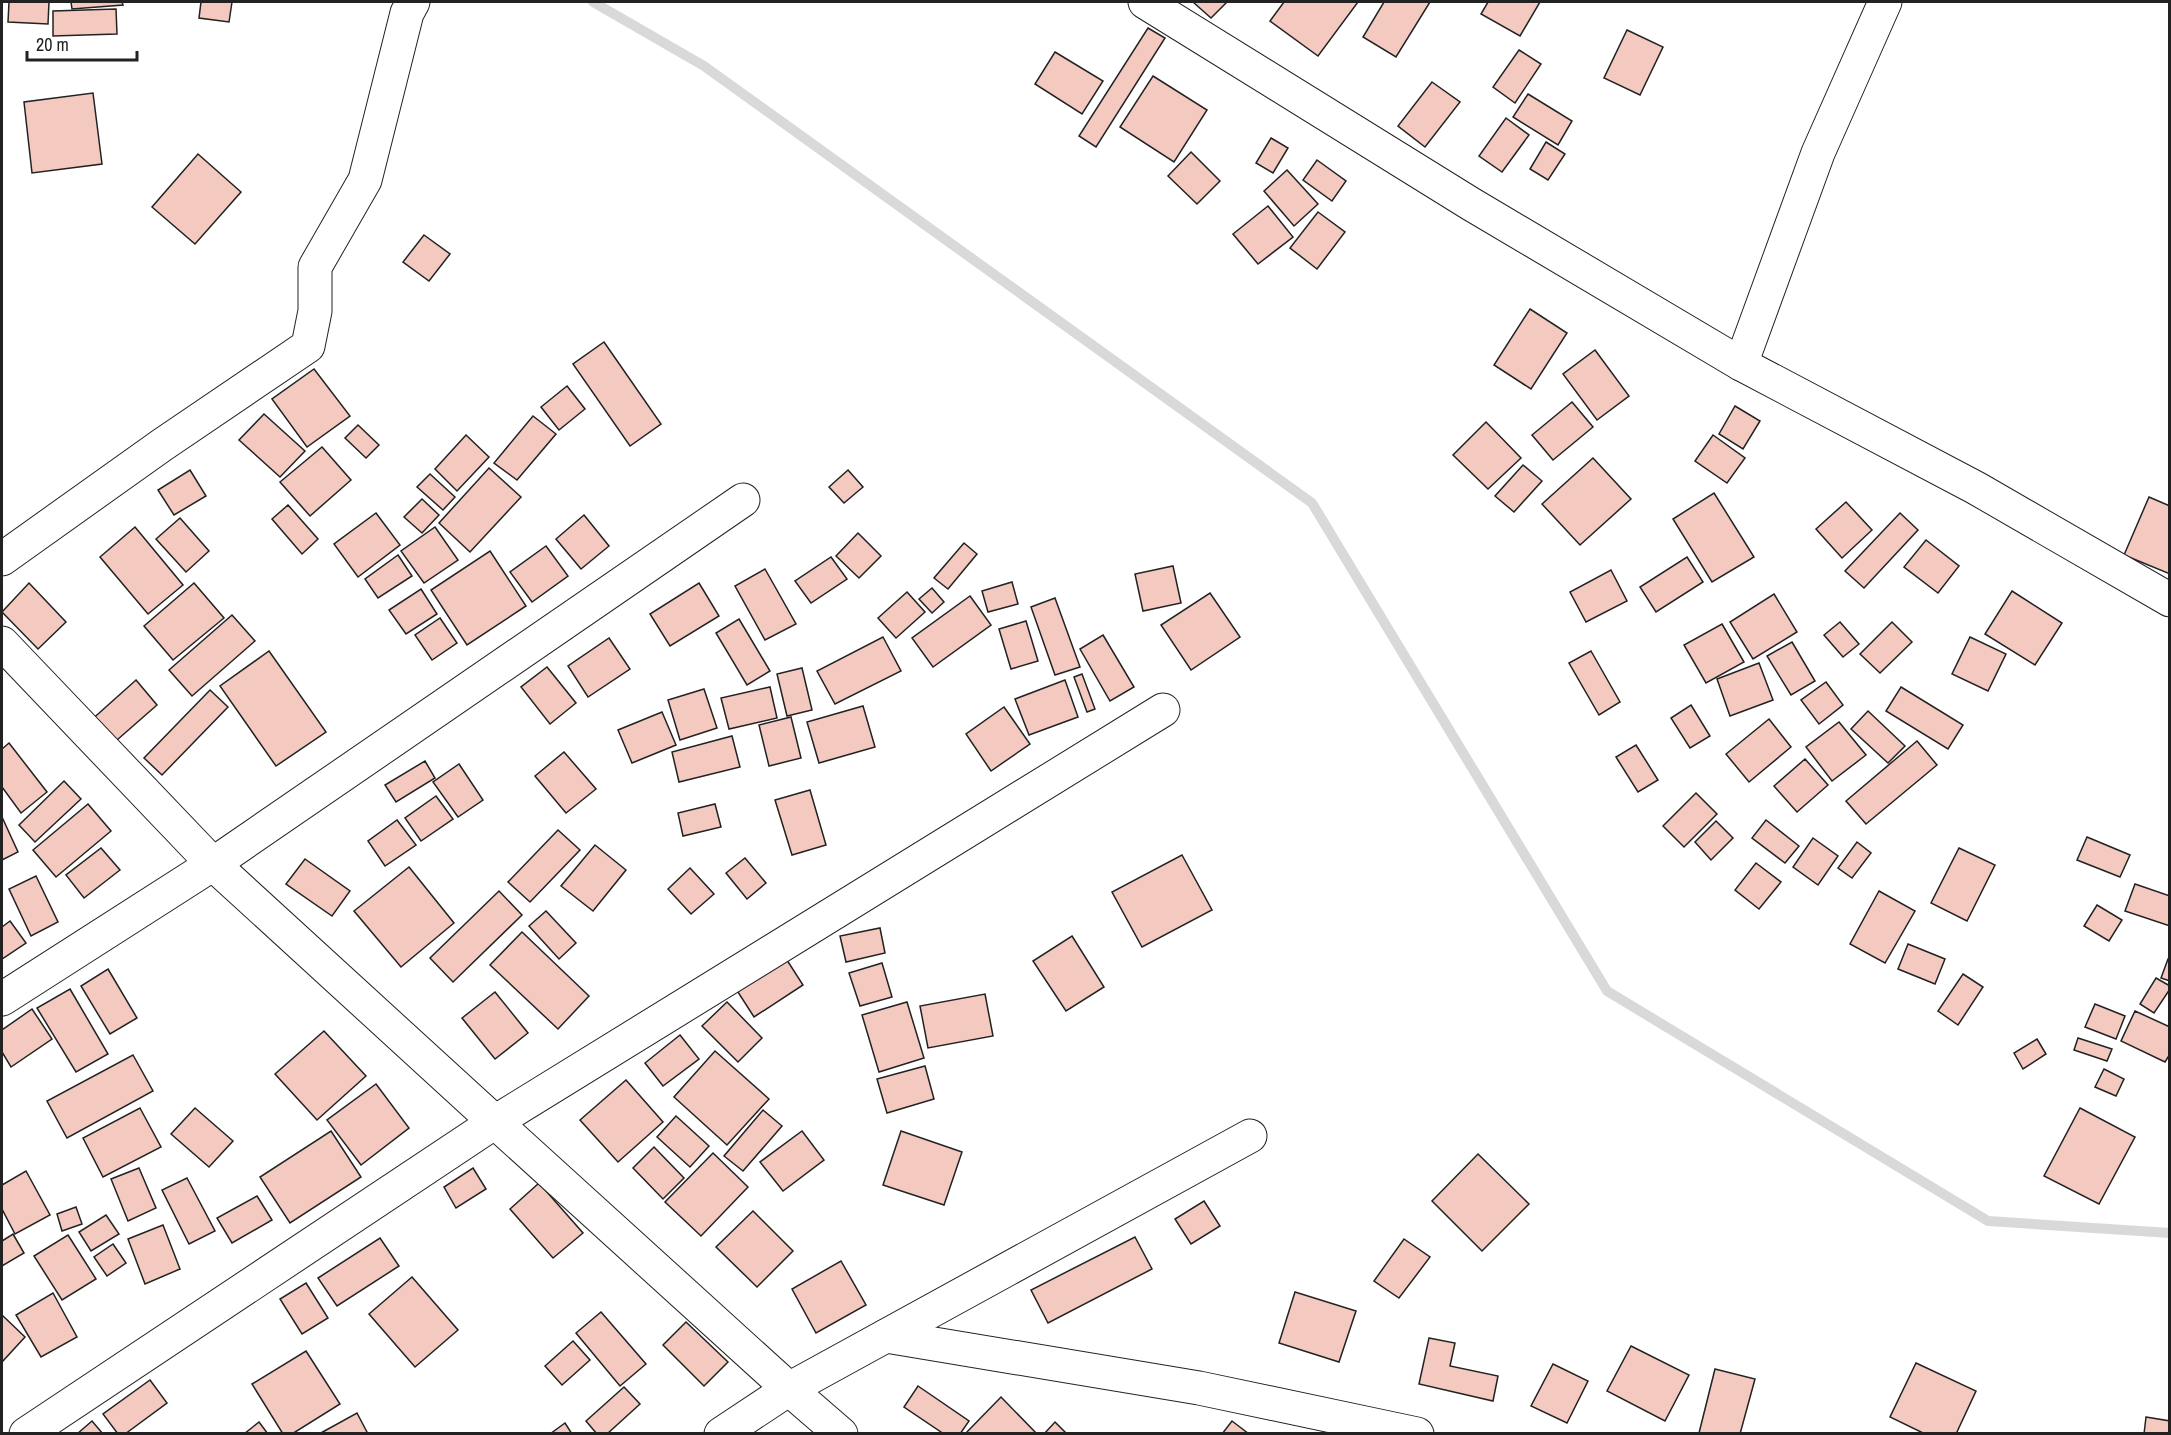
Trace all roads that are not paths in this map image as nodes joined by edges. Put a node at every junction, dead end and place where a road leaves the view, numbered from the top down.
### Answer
1 (413, 2) edge
2 (1145, 2) edge
3 (1885, 2) edge
4 (1740, 364) junction
5 (743, 500) dead end
6 (2, 559) edge
7 (2169, 600) edge
8 (2, 643) edge
9 (1163, 711) dead end
10 (213, 864) junction
11 (2, 999) edge
12 (495, 1122) junction
13 (1250, 1136) dead end
14 (886, 1336) junction
15 (789, 1389) junction
16 (26, 1434) edge
17 (721, 1434) edge
18 (841, 1434) edge
19 (1417, 1434) edge

1 - 6 street
2 - 4 street
3 - 4 street
4 - 7 street
5 - 10 street
8 - 10 street
9 - 12 street
10 - 11 street
10 - 12 street
12 - 15 street
12 - 16 street
13 - 14 street
14 - 15 street
14 - 19 street
15 - 17 street
15 - 18 street

